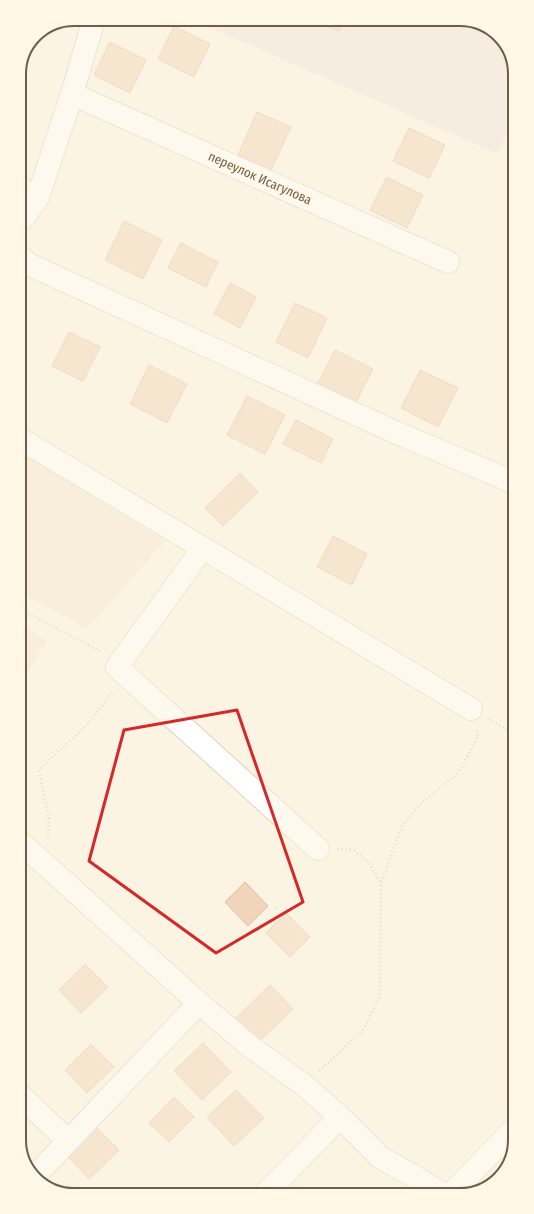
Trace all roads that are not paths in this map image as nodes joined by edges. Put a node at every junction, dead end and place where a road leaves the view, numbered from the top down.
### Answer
1 (92, 26) edge
2 (72, 94) junction
3 (29, 193) edge
4 (26, 210) edge
5 (26, 262) edge
6 (448, 262) dead end
7 (26, 444) edge
8 (508, 480) edge
9 (204, 548) junction
10 (471, 710) road end
11 (26, 847) edge
12 (318, 849) road end
13 (199, 1003) junction
14 (26, 1100) edge
15 (340, 1117) junction
16 (508, 1135) edge
17 (68, 1141) junction
18 (38, 1172) edge
19 (272, 1188) edge
20 (433, 1188) edge
21 (457, 1188) edge

1 - 2 street
2 - 3 street
2 - 6 street, переулок Исагулова
3 - 4 street
5 - 8 street
7 - 9 street
9 - 10 street
9 - 12 street
11 - 13 street
13 - 15 street
13 - 17 street
14 - 17 street
15 - 19 street
15 - 20 street
16 - 21 street
17 - 18 street

